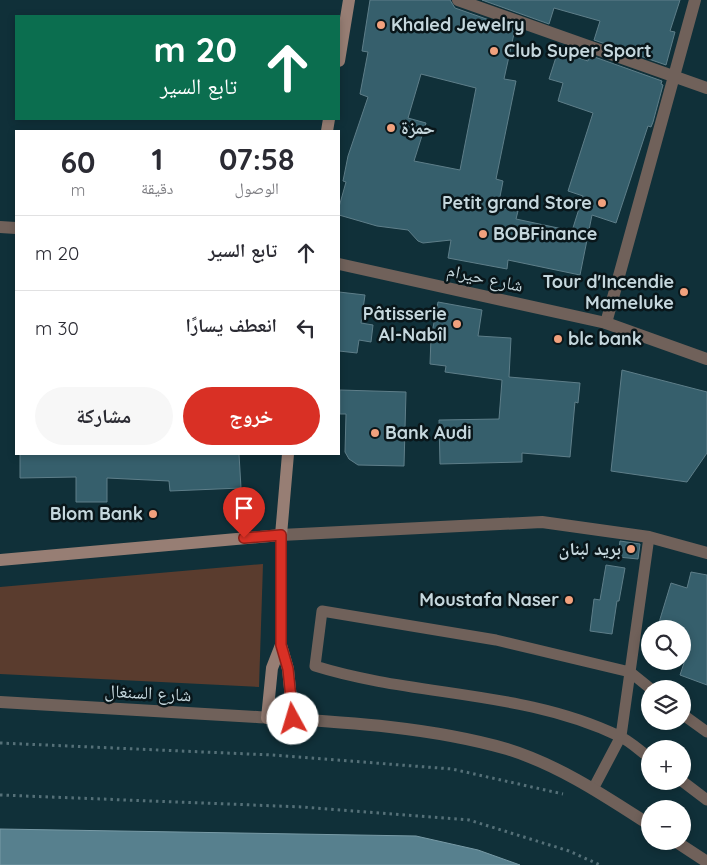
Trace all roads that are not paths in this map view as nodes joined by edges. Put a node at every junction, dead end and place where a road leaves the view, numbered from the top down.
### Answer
1 (349, 0) edge
2 (458, 0) edge
3 (695, 0) edge
4 (340, 55) edge
5 (676, 76) junction
6 (707, 88) edge
7 (0, 227) edge
8 (15, 228) edge
9 (340, 264) edge
10 (606, 323) junction
11 (707, 359) edge
12 (288, 455) edge
13 (281, 535) junction
14 (649, 538) junction
15 (707, 553) edge
16 (0, 560) edge
17 (281, 645) junction
18 (630, 672) junction
19 (641, 681) edge
20 (0, 702) edge
21 (268, 718) junction
22 (293, 719) junction
23 (691, 720) edge
24 (707, 732) edge
25 (620, 736) junction
26 (641, 751) edge
27 (593, 788) junction
28 (691, 788) edge
29 (707, 800) edge
30 (641, 819) edge
31 (689, 850) edge
32 (707, 862) edge

1 - 4 main road
2 - 5 street
3 - 5 street
5 - 6 street
5 - 10 street
7 - 8 street
9 - 10 street, شارع حيرام
10 - 11 street, شارع حيرام
12 - 13 main road
13 - 14 street
13 - 16 main road
13 - 17 main road
14 - 15 street
14 - 18 lane
17 - 21 main road
17 - 22 main road
18 - 19 lane
18 - 25 lane
18 - 25 lane
20 - 21 street, شارع السنغال
21 - 22 street, شارع السنغال
22 - 27 street, شارع السنغال
23 - 24 lane
25 - 26 lane
25 - 27 lane
27 - 30 street, شارع السنغال
28 - 29 lane
31 - 32 street

